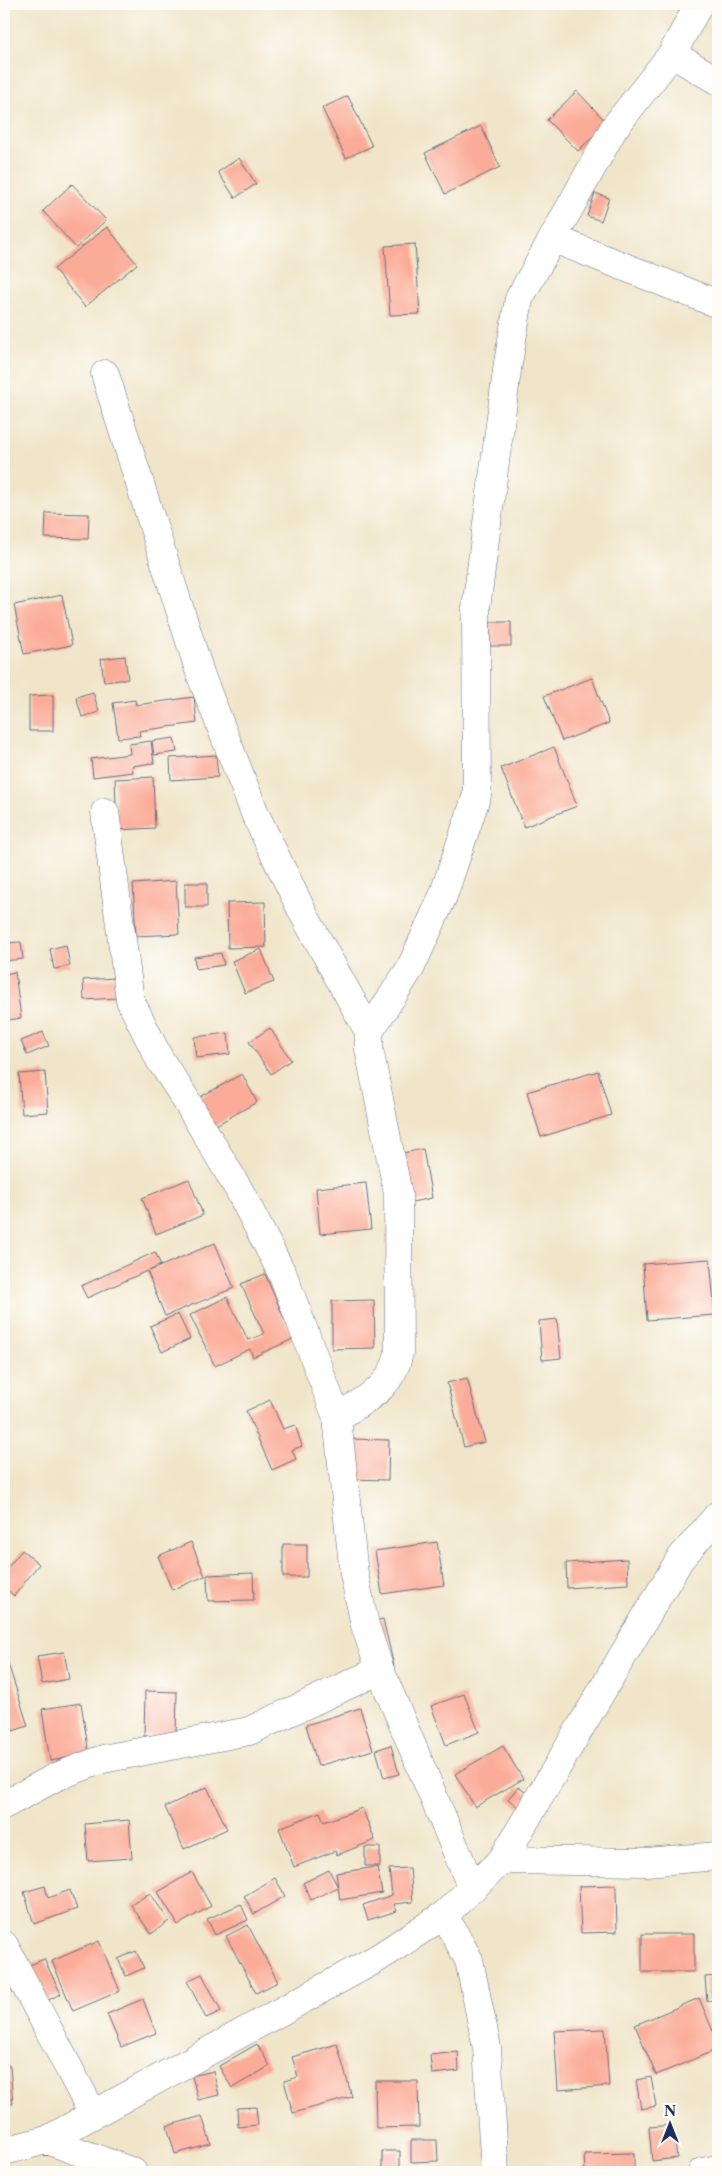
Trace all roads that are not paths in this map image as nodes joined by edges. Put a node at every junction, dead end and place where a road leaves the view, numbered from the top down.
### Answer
1 (699, 4) edge
2 (672, 54) junction
3 (718, 81) edge
4 (554, 239) junction
5 (718, 304) edge
6 (105, 374) dead end
7 (105, 812) dead end
8 (368, 1032) junction
9 (337, 1418) junction
10 (718, 1515) edge
11 (380, 1670) junction
12 (4, 1805) edge
13 (718, 1856) edge
14 (502, 1860) junction
15 (472, 1888) junction
16 (444, 1915) junction
17 (4, 1945) edge
18 (93, 2114) junction
19 (47, 2140) junction
20 (4, 2152) edge
21 (718, 2169) edge
22 (133, 2172) edge
23 (495, 2172) edge
24 (702, 2172) edge

1 - 2 street
2 - 3 street
2 - 4 street
4 - 5 street
4 - 8 street
6 - 8 street
7 - 9 street
8 - 9 street
9 - 11 street
10 - 14 street
11 - 12 street
11 - 15 street
13 - 14 street
14 - 15 street
15 - 16 street
16 - 18 street
16 - 23 street
17 - 18 street
18 - 19 street
19 - 20 street
19 - 22 street
21 - 24 street

